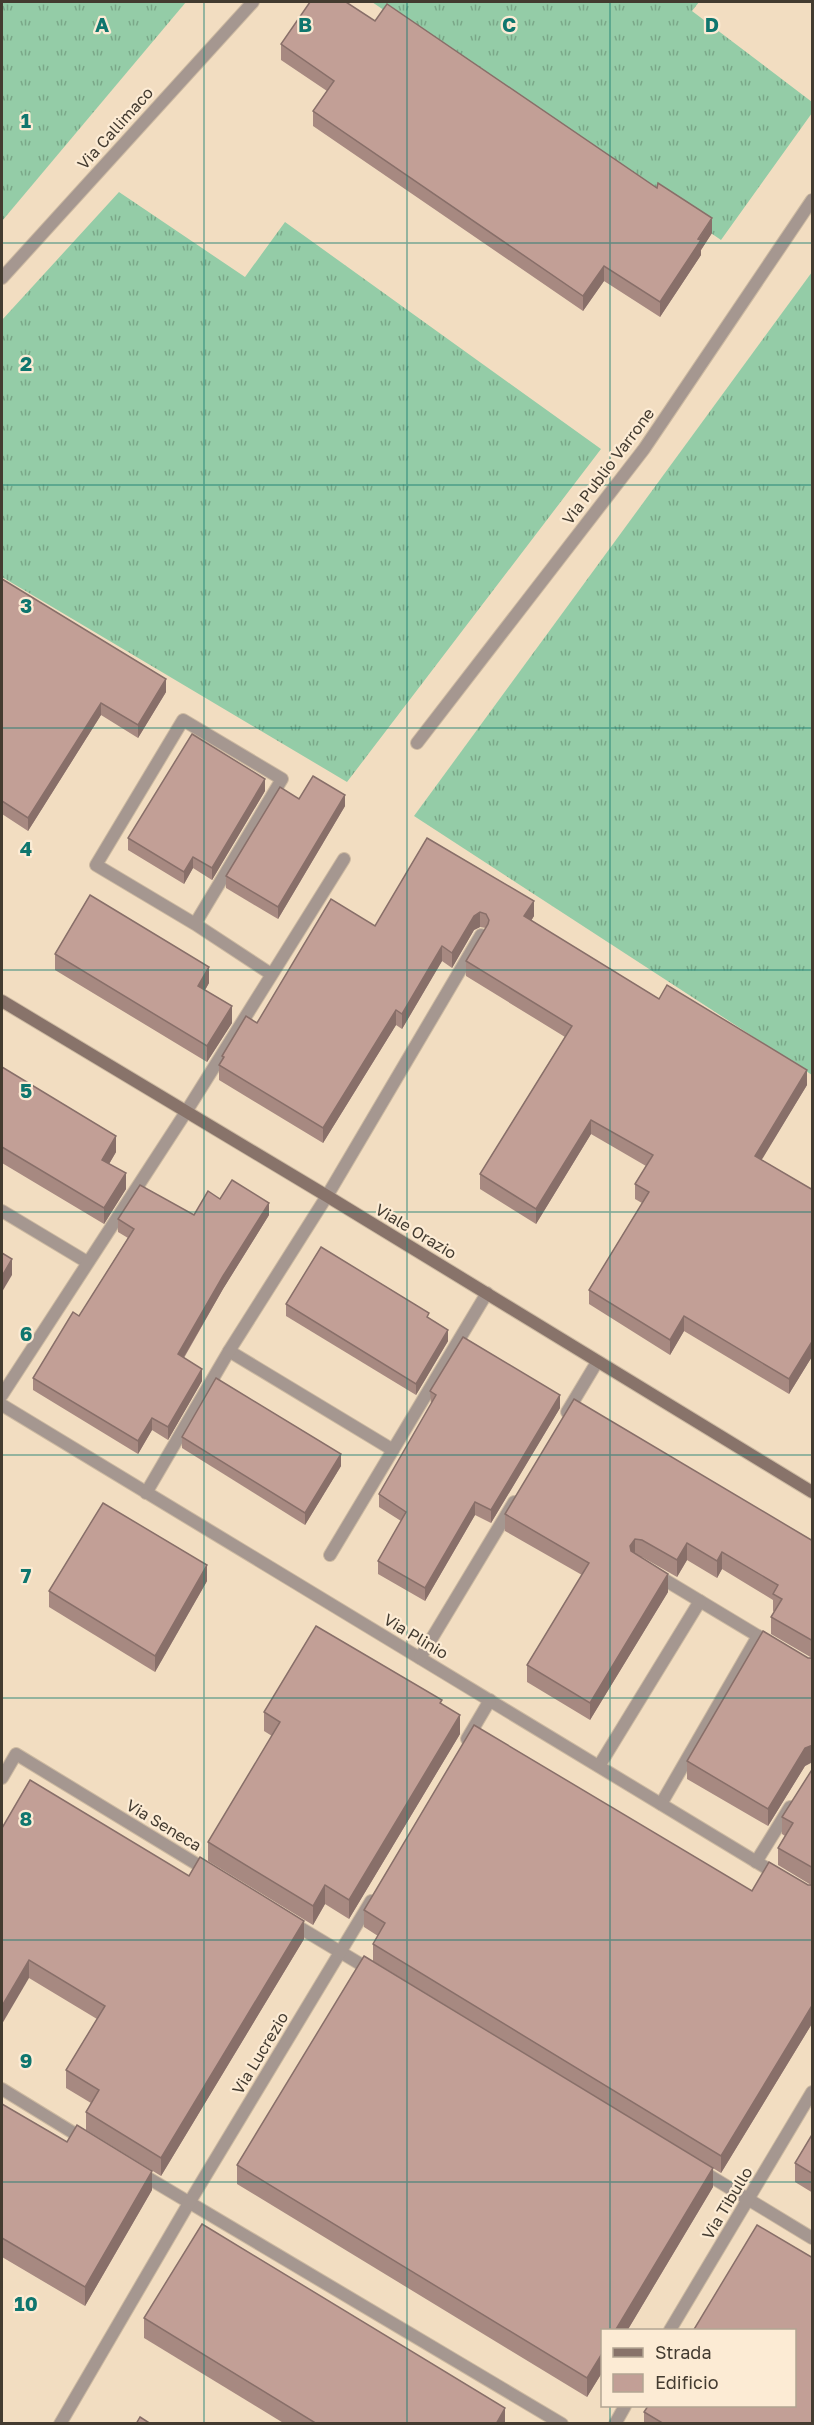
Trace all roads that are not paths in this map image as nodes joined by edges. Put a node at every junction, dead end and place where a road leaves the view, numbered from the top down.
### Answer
1 (253, 2) edge
2 (813, 200) edge
3 (2, 278) edge
4 (417, 743) dead end
5 (344, 859) dead end
6 (195, 924) junction
7 (481, 935) edge
8 (271, 974) junction
9 (2, 1001) edge
10 (186, 1112) junction
11 (327, 1196) junction
12 (2, 1211) edge
13 (87, 1262) junction
14 (486, 1293) junction
15 (230, 1351) junction
16 (597, 1362) junction
17 (2, 1395) edge
18 (2, 1405) edge
19 (561, 1423) edge
20 (393, 1450) junction
21 (811, 1486) edge
22 (146, 1493) junction
23 (518, 1494) edge
24 (330, 1555) dead end
25 (647, 1569) edge
26 (700, 1601) junction
27 (758, 1636) junction
28 (785, 1652) edge
29 (420, 1658) junction
30 (490, 1700) junction
31 (460, 1751) edge
32 (599, 1766) junction
33 (2, 1778) edge
34 (794, 1801) edge
35 (661, 1804) junction
36 (756, 1862) junction
37 (219, 1878) edge
38 (794, 1884) edge
39 (376, 1892) edge
40 (280, 1915) edge
41 (341, 1952) junction
42 (381, 1977) edge
43 (2, 2089) edge
44 (813, 2092) edge
45 (100, 2149) edge
46 (687, 2162) edge
47 (130, 2167) edge
48 (748, 2200) junction
49 (189, 2203) junction
50 (813, 2238) edge
51 (671, 2329) edge
52 (625, 2407) edge
53 (60, 2424) edge
54 (562, 2424) edge
55 (615, 2424) edge

1 - 3 street, Via Callimaco
2 - 4 street, Via Publio Varrone
5 - 8 street
6 - 6 street
6 - 8 street
7 - 11 street
8 - 10 street
9 - 10 street, Viale Orazio
10 - 11 street, Viale Orazio
10 - 13 street
11 - 14 street, Viale Orazio
11 - 15 street
12 - 13 street
13 - 17 street
14 - 16 street, Viale Orazio
14 - 20 street
15 - 20 street
15 - 22 street
16 - 19 street
16 - 21 street, Viale Orazio
18 - 22 street, Via Plinio
20 - 24 street
22 - 29 street, Via Plinio
23 - 29 street
25 - 26 street
26 - 27 street
26 - 32 street
27 - 28 street
27 - 35 street
29 - 30 street, Via Plinio
30 - 31 street
30 - 32 street, Via Plinio
32 - 35 street, Via Plinio
33 - 37 street, Via Seneca
34 - 36 street
35 - 36 street, Via Plinio
36 - 38 street, Via Plinio
39 - 41 street, Via Lucrezio
40 - 41 street
41 - 42 street
41 - 49 street, Via Lucrezio
43 - 45 street
44 - 48 street, Via Tibullo
46 - 48 street
47 - 49 street
48 - 50 street
48 - 51 street, Via Tibullo
49 - 53 street, Via Lucrezio
49 - 54 street
52 - 55 street

